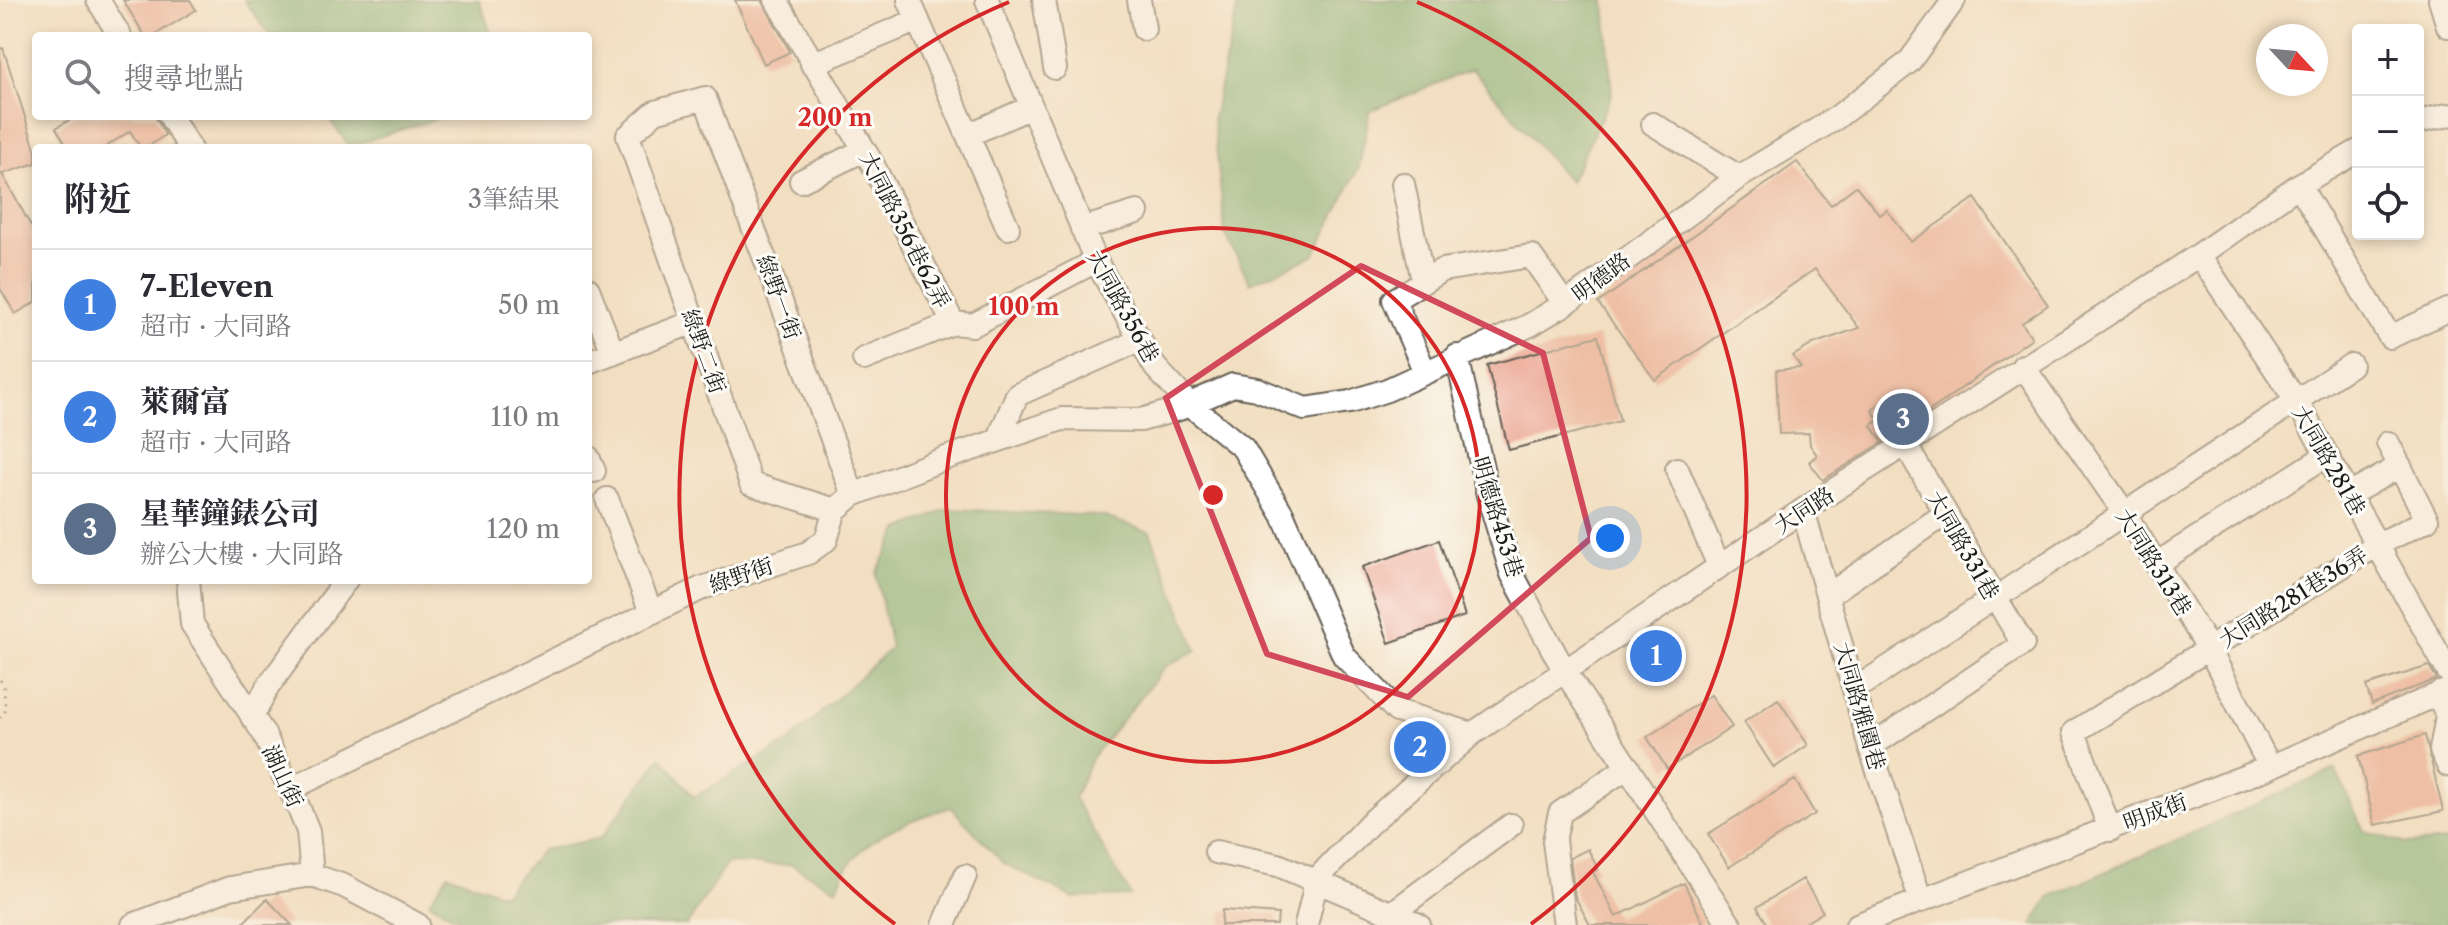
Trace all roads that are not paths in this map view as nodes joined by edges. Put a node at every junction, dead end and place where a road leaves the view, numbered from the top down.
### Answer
1 (98, 0) edge
2 (776, 0) edge
3 (987, 0) edge
4 (1044, 0) edge
5 (1139, 0) edge
6 (1954, 0) edge
7 (2440, 0) edge
8 (913, 10) edge
9 (2448, 26) edge
10 (1144, 29) dead end
11 (118, 32) edge
12 (812, 64) junction
13 (1055, 68) dead end
14 (1029, 108) junction
15 (2448, 115) edge
16 (172, 120) edge
17 (2424, 121) edge
18 (1653, 124) dead end
19 (968, 135) junction
20 (628, 136) joint
21 (188, 144) edge
22 (864, 150) junction
23 (2352, 154) edge
24 (1739, 177) junction
25 (801, 181) dead end
26 (1403, 184) dead end
27 (2299, 185) junction
28 (1137, 212) dead end
29 (1008, 228) dead end
30 (1082, 229) junction
31 (2199, 255) junction
32 (1096, 261) junction
33 (1423, 281) junction
34 (592, 299) edge
35 (1565, 304) junction
36 (2448, 310) edge
37 (694, 322) junction
38 (953, 323) junction
39 (1140, 340) junction
40 (613, 353) junction
41 (1457, 356) junction
42 (864, 359) dead end
43 (592, 361) edge
44 (2351, 365) dead end
45 (2023, 366) junction
46 (1424, 370) junction
47 (2297, 402) junction
48 (1189, 404) junction
49 (999, 438) junction
50 (2388, 443) dead end
51 (1905, 444) junction
52 (2327, 455) junction
53 (2400, 466) junction
54 (1677, 469) dead end
55 (853, 495) junction
56 (2349, 495) junction
57 (607, 499) dead end
58 (835, 510) junction
59 (1803, 510) junction
60 (2124, 512) junction
61 (1945, 514) junction
62 (2377, 545) junction
63 (2156, 564) junction
64 (1719, 566) junction
65 (188, 584) edge
66 (343, 584) edge
67 (1837, 589) dead end
68 (2001, 594) junction
69 (651, 612) junction
70 (2209, 649) junction
71 (1564, 670) junction
72 (2448, 671) edge
73 (1866, 682) dead end
74 (2444, 692) edge
75 (252, 717) junction
76 (1472, 734) junction
77 (1870, 747) junction
78 (2448, 765) edge
79 (1628, 767) junction
80 (2270, 767) junction
81 (290, 789) junction
82 (1511, 825) dead end
83 (2110, 830) junction
84 (1216, 852) dead end
85 (312, 875) junction
86 (965, 876) dead end
87 (1317, 879) junction
88 (1921, 901) junction
89 (1393, 919) edge
90 (133, 925) edge
91 (418, 925) edge
92 (944, 925) edge
93 (1306, 925) edge
94 (1419, 925) edge
95 (1565, 925) edge
96 (1730, 925) edge
97 (1857, 925) edge

1 - 11 street
2 - 12 street, 大同路356巷62弄
3 - 14 street, 大同路356巷
4 - 13 street
5 - 10 street
6 - 24 street, 明德路
7 - 9 street
8 - 12 street
8 - 19 street
12 - 22 street, 大同路356巷62弄
14 - 19 street
14 - 30 street, 大同路356巷
15 - 17 street
16 - 21 street
18 - 24 street
19 - 29 street
20 - 37 street, 綠野二街
20 - 55 street, 綠野一街
22 - 25 street
22 - 38 street, 大同路356巷62弄
23 - 27 street, 大同路
24 - 35 street, 明德路
26 - 33 street
27 - 31 street, 大同路
27 - 36 street
28 - 30 street
30 - 32 street, 大同路356巷
31 - 45 street, 大同路
31 - 47 street, 大同路281巷
32 - 38 street, 大同路356巷62弄
32 - 39 street, 大同路356巷
33 - 35 street
33 - 46 street
34 - 40 street
35 - 41 street, 明德路
37 - 40 street
37 - 58 street, 綠野二街
38 - 42 street
39 - 48 street, 大同路356巷
39 - 49 street
40 - 43 street
41 - 46 street, 明德路
41 - 71 street, 明德路453巷
44 - 47 street
45 - 51 street, 大同路
45 - 60 street, 大同路313巷
46 - 48 street, 明德路
47 - 52 street, 大同路281巷
47 - 60 street
48 - 49 street, 綠野街
48 - 76 street, 大同路356巷
49 - 55 street, 綠野街
50 - 53 street
51 - 59 street, 大同路
51 - 61 street, 大同路331巷
52 - 56 street, 大同路281巷
52 - 63 street
53 - 56 street
53 - 62 street, 大同路281巷36弄
54 - 64 street
55 - 58 street, 綠野街
56 - 62 street, 大同路281巷
57 - 69 street
58 - 69 street, 綠野街
59 - 64 street, 大同路
59 - 77 street, 大同路雅園巷
60 - 63 street, 大同路313巷
60 - 68 street
61 - 67 street
61 - 68 street, 大同路331巷
62 - 70 street, 大同路281巷36弄
62 - 72 street, 大同路281巷
63 - 70 street, 大同路313巷
64 - 71 street, 大同路
65 - 75 street, 湖山街
66 - 75 street
68 - 73 street
68 - 77 street, 大同路331巷
69 - 81 street, 綠野街
70 - 80 street, 大同路313巷
70 - 83 street, 大同路281巷36弄
71 - 76 street, 大同路
71 - 79 street
74 - 78 street
74 - 80 street, 明成街
75 - 81 street, 湖山街
76 - 87 street, 大同路
77 - 88 street, 大同路雅園巷
79 - 95 street
79 - 96 street
80 - 83 street, 明成街
81 - 85 street, 湖山街
82 - 89 street
83 - 88 street, 明成街
84 - 87 street
85 - 90 street
85 - 91 street
86 - 92 street
87 - 89 street
87 - 93 street, 大同路
88 - 97 street, 明成街
89 - 94 street

